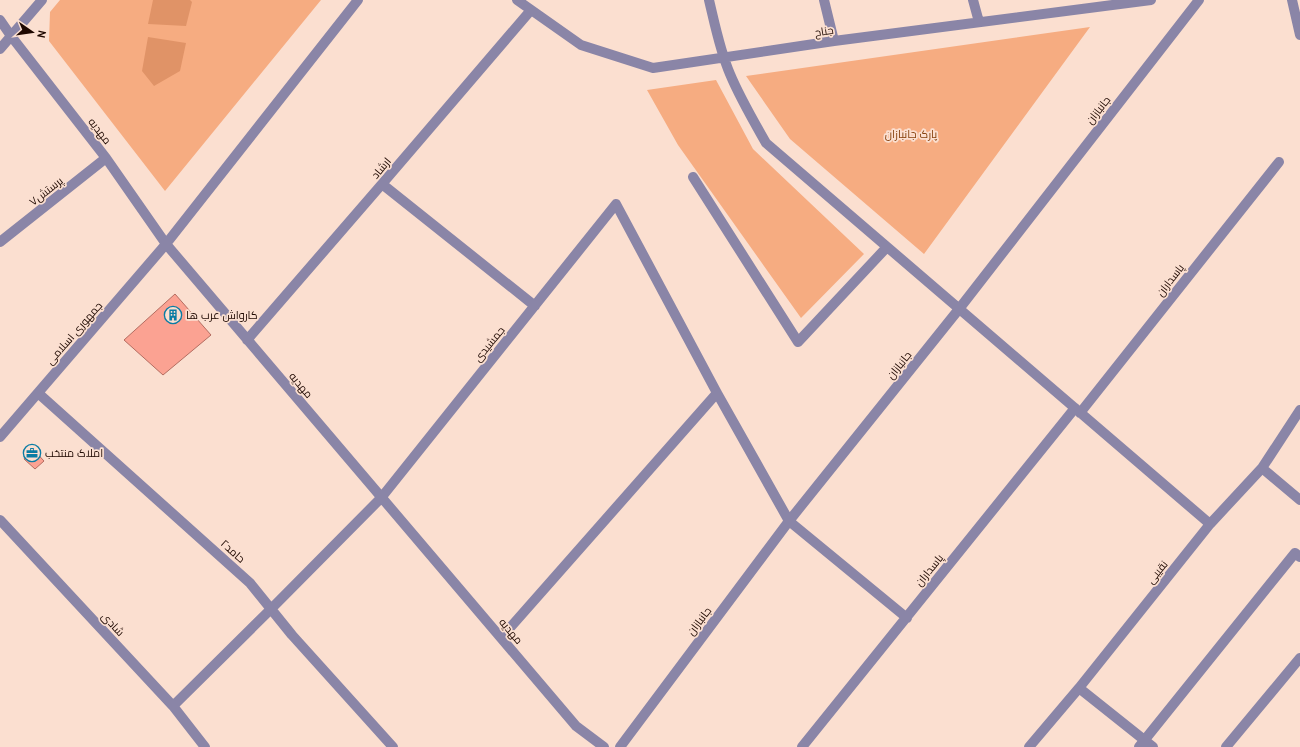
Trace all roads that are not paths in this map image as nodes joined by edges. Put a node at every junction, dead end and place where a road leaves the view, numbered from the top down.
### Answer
1 (42, 0) edge
2 (358, 0) edge
3 (517, 0) edge
4 (709, 0) edge
5 (824, 0) edge
6 (973, 0) edge
7 (1151, 0) edge
8 (1199, 0) edge
9 (1292, 0) edge
10 (1124, 2) edge
11 (531, 10) junction
12 (0, 20) edge
13 (979, 22) junction
14 (1300, 34) edge
15 (11, 36) junction
16 (834, 41) junction
17 (0, 49) edge
18 (724, 58) junction
19 (106, 158) junction
20 (1279, 162) dead end
21 (693, 177) dead end
22 (382, 184) junction
23 (0, 242) edge
24 (166, 244) junction
25 (887, 247) junction
26 (535, 306) junction
27 (959, 308) junction
28 (247, 340) junction
29 (38, 393) junction
30 (716, 393) junction
31 (1077, 410) junction
32 (1300, 410) edge
33 (0, 437) edge
34 (1262, 468) junction
35 (381, 498) junction
36 (1300, 500) edge
37 (0, 520) edge
38 (789, 521) junction
39 (1210, 524) junction
40 (1300, 557) edge
41 (271, 609) junction
42 (907, 618) junction
43 (501, 638) junction
44 (1300, 658) edge
45 (1079, 688) junction
46 (173, 706) junction
47 (1146, 745) edge
48 (205, 747) edge
49 (393, 747) edge
50 (604, 747) edge
51 (620, 747) edge
52 (802, 747) edge
53 (1029, 747) edge
54 (1226, 747) edge

1 - 15 street
2 - 24 street
3 - 11 street, جناح
4 - 18 street
5 - 16 street
6 - 13 street
7 - 10 street, جناح
8 - 27 street, جانبازان
9 - 14 street
10 - 13 street, جناح
11 - 18 street, جناح
11 - 22 street, ارشاد
12 - 15 street, مهدیه
13 - 16 street, جناح
15 - 17 street
15 - 19 street, مهدیه
16 - 18 street, جناح
18 - 25 street
19 - 23 street, پرستش۷
19 - 24 street, مهدیه
20 - 31 street, پاسداران
21 - 25 street
22 - 26 street
22 - 28 street, ارشاد
24 - 28 street, مهدیه
24 - 29 street, جمهوری اسلامی
25 - 27 street
26 - 30 street, جمشیدی
26 - 35 street, جمشیدی
27 - 31 street
27 - 38 street, جانبازان
28 - 35 street, مهدیه
29 - 33 street, جمهوری اسلامی
29 - 41 street, حامد۲
30 - 38 street
30 - 43 street
31 - 39 street
31 - 42 street, پاسداران
32 - 34 street, نقیبی
34 - 36 street
34 - 39 street, نقیبی
35 - 41 street, جمشیدی
35 - 43 street, مهدیه
37 - 46 street, شادی
38 - 42 street
38 - 51 street, جانبازان
39 - 45 street, نقیبی
40 - 47 street
41 - 46 street, جمشیدی
41 - 49 street, حامد۲
42 - 52 street, پاسداران
43 - 50 street, مهدیه
44 - 54 street
45 - 47 street
45 - 53 street, نقیبی
46 - 48 street, شادی

